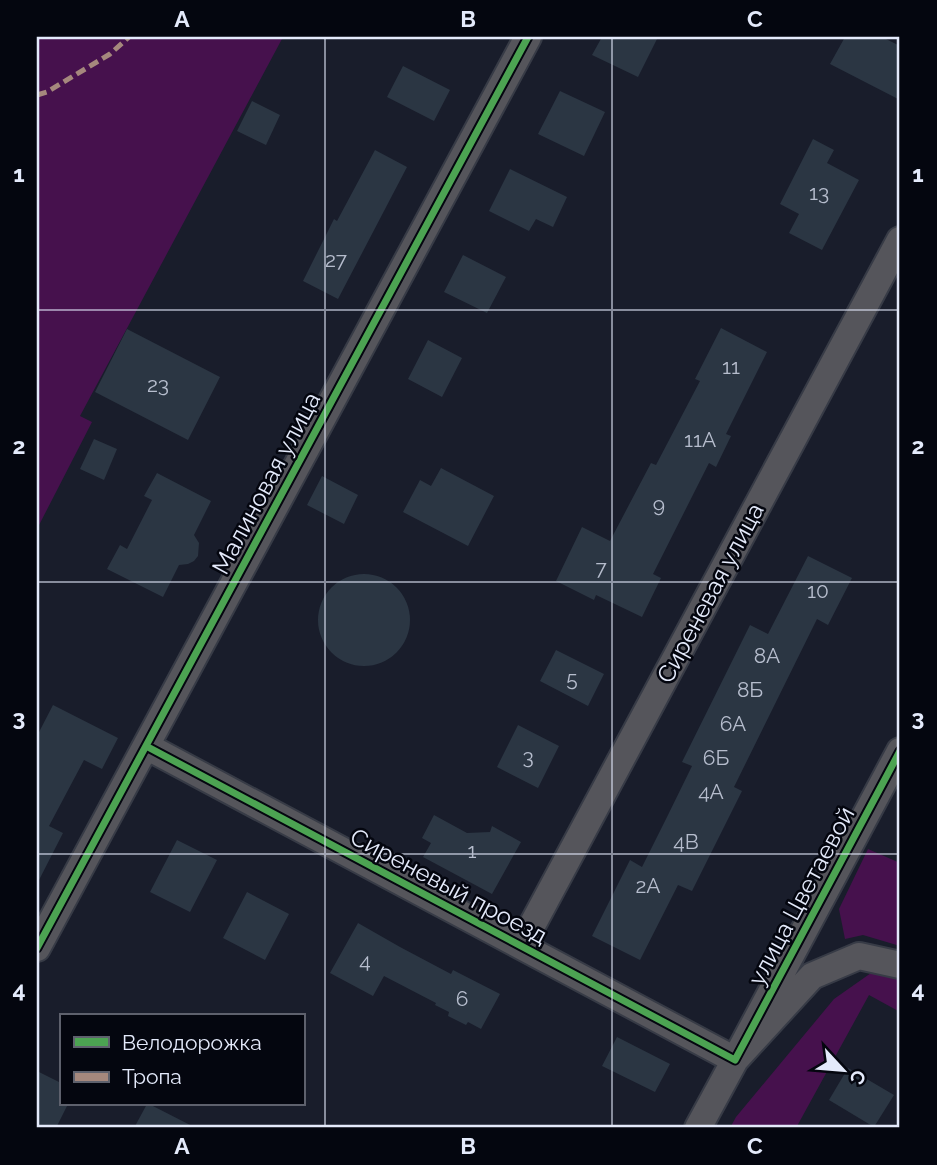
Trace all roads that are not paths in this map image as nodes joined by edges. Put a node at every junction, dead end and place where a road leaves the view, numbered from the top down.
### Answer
1 (528, 37) edge
2 (900, 240) edge
3 (146, 746) junction
4 (900, 751) edge
5 (521, 946) junction
6 (37, 948) edge
7 (900, 965) edge
8 (735, 1060) junction
9 (698, 1128) edge

1 - 3 street, Малиновая улица
2 - 5 street, Сиреневая улица
3 - 5 street, Сиреневый проезд
3 - 6 street, Малиновая улица
4 - 8 street, улица Цветаевой
5 - 8 street, Сиреневый проезд
7 - 8 street
8 - 9 street

